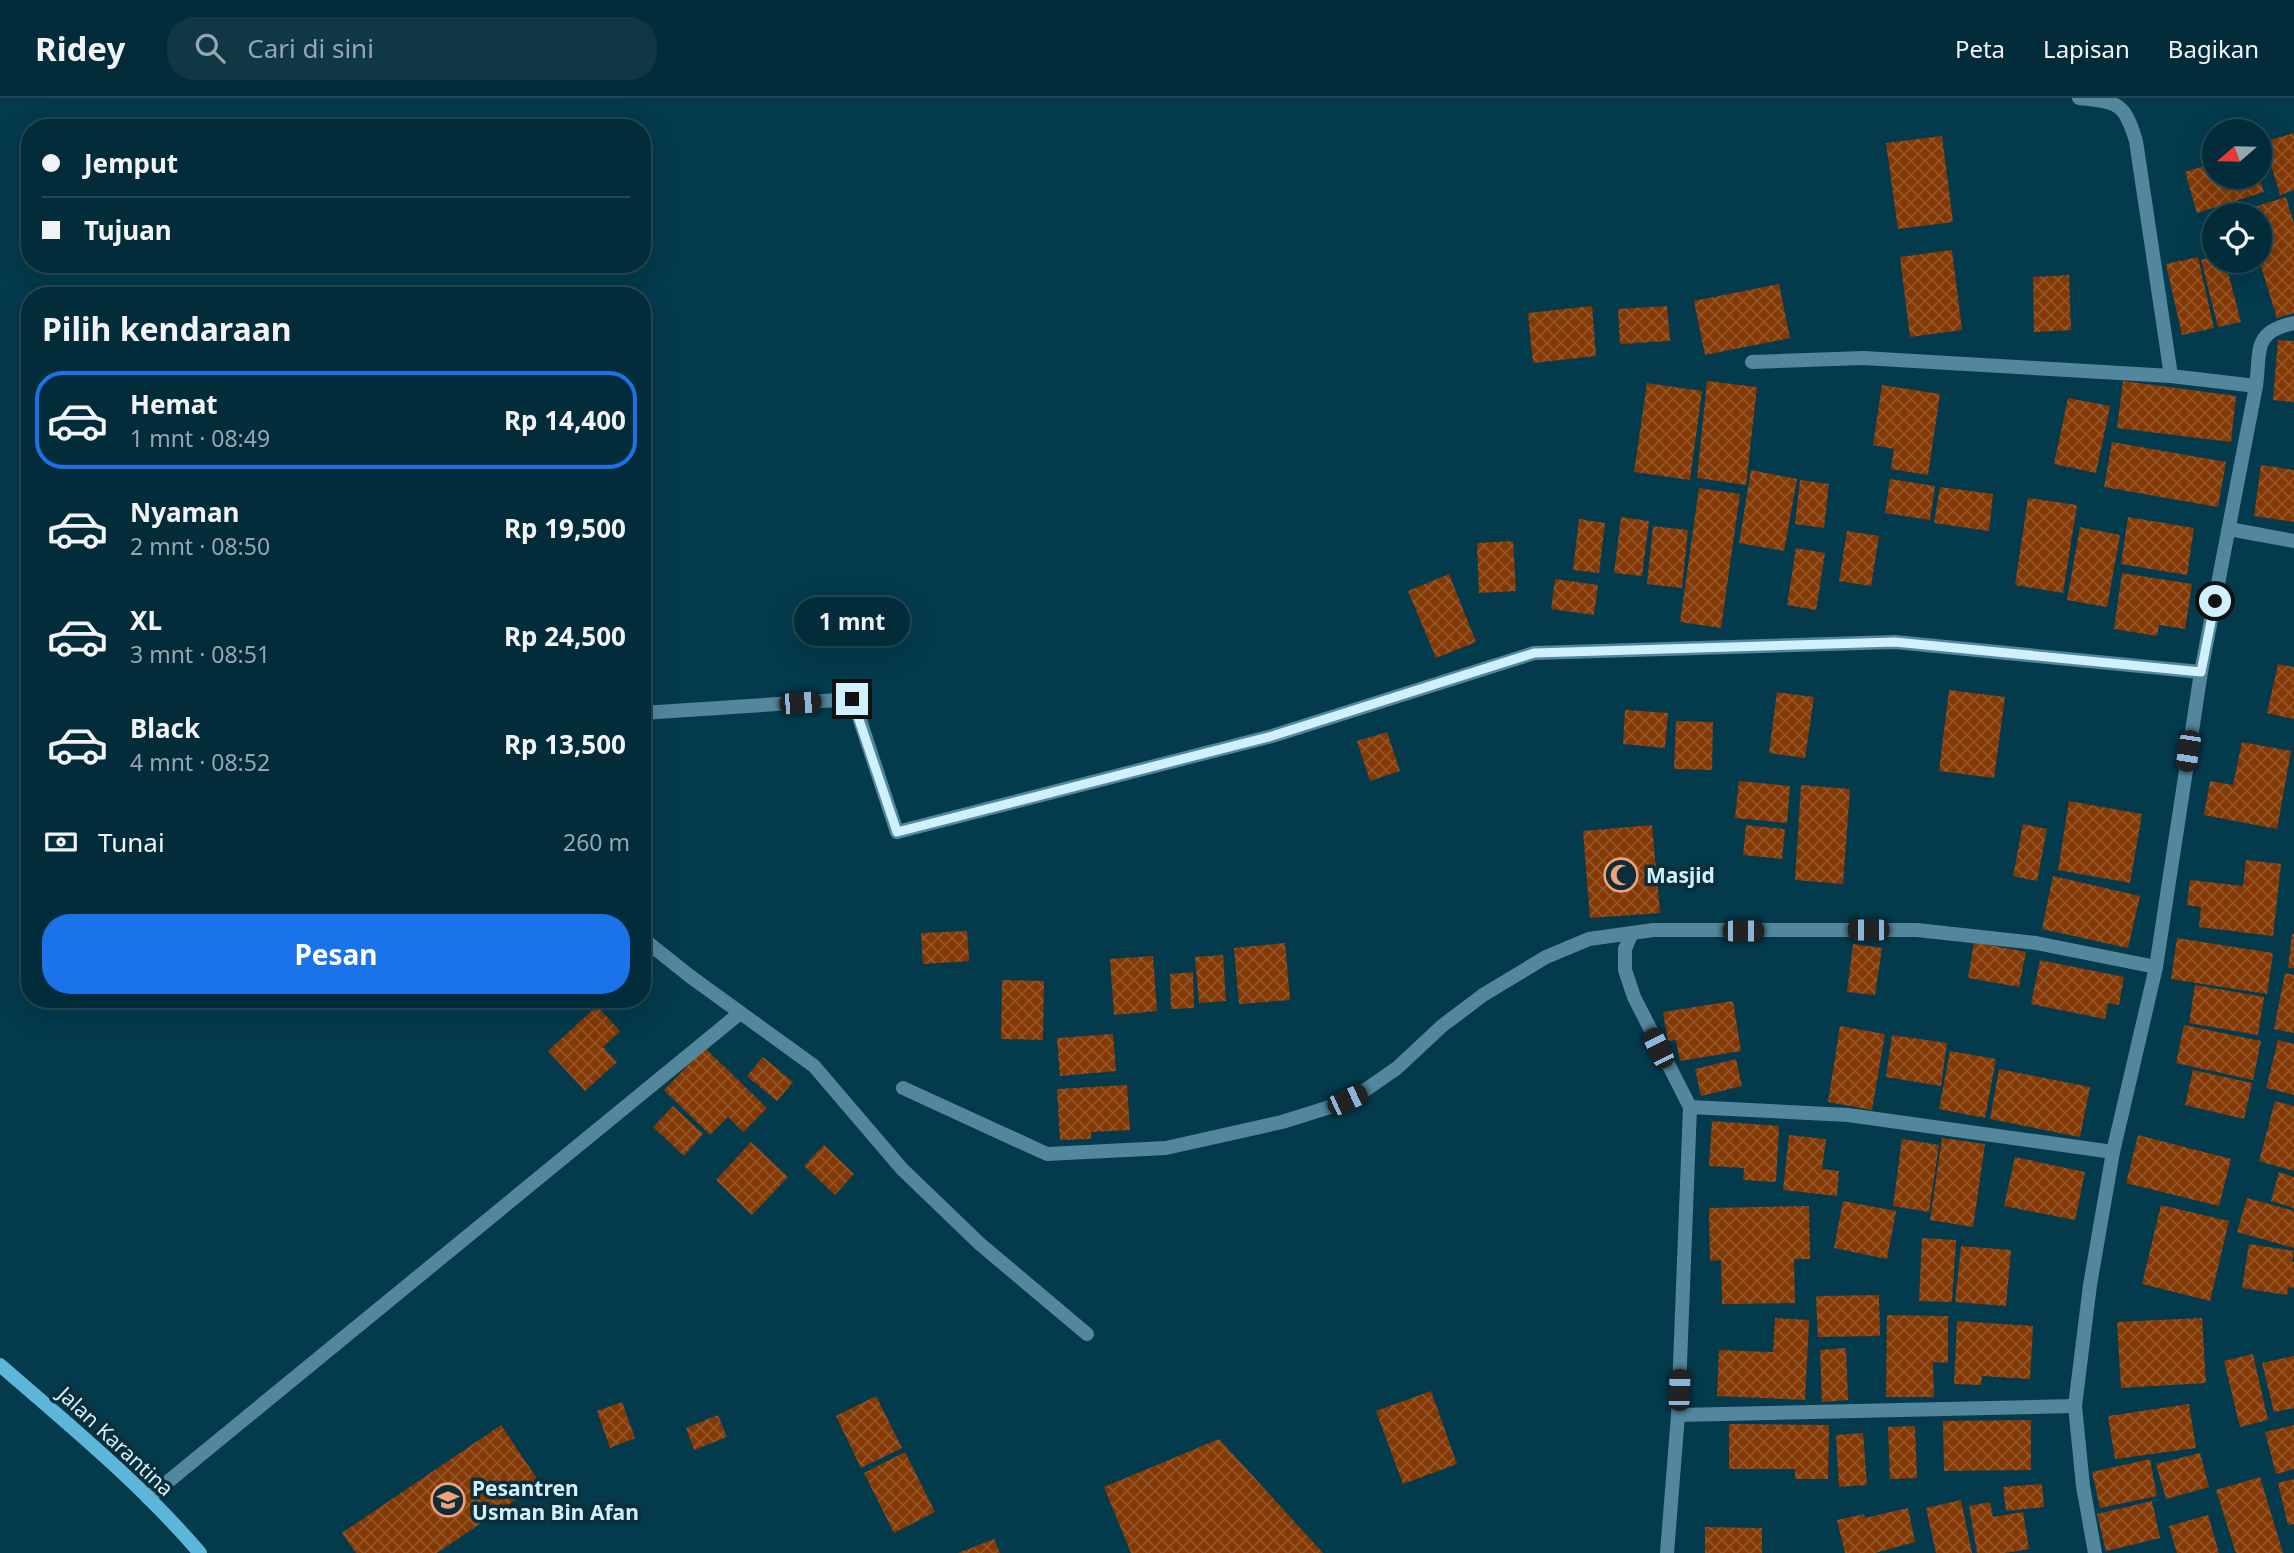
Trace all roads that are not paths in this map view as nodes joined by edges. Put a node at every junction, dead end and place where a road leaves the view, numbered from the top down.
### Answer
1 (2079, 98) edge
2 (2294, 323) edge
3 (1752, 362) dead end
4 (2171, 376) junction
5 (2256, 386) junction
6 (2229, 529) junction
7 (2294, 541) edge
8 (2201, 672) junction
9 (651, 712) edge
10 (1632, 933) junction
11 (651, 945) edge
12 (2156, 967) junction
13 (740, 1013) junction
14 (903, 1088) dead end
15 (1690, 1107) junction
16 (2113, 1152) junction
17 (1087, 1334) dead end
18 (0, 1365) edge
19 (2075, 1406) junction
20 (1678, 1415) junction
21 (148, 1499) junction
22 (200, 1553) edge
23 (1667, 1553) edge
24 (2095, 1553) edge

1 - 4 street
2 - 5 street
3 - 4 street
4 - 5 street
5 - 6 street
6 - 7 street
6 - 8 street
8 - 9 street
8 - 12 street
10 - 12 street
10 - 14 street
10 - 15 street
11 - 13 street
12 - 16 street
13 - 17 street
13 - 21 street
15 - 16 street
15 - 20 street
16 - 19 street
18 - 21 street, Jalan Karantina
19 - 20 street
19 - 24 street
20 - 23 street
21 - 22 street, Jalan Karantina

